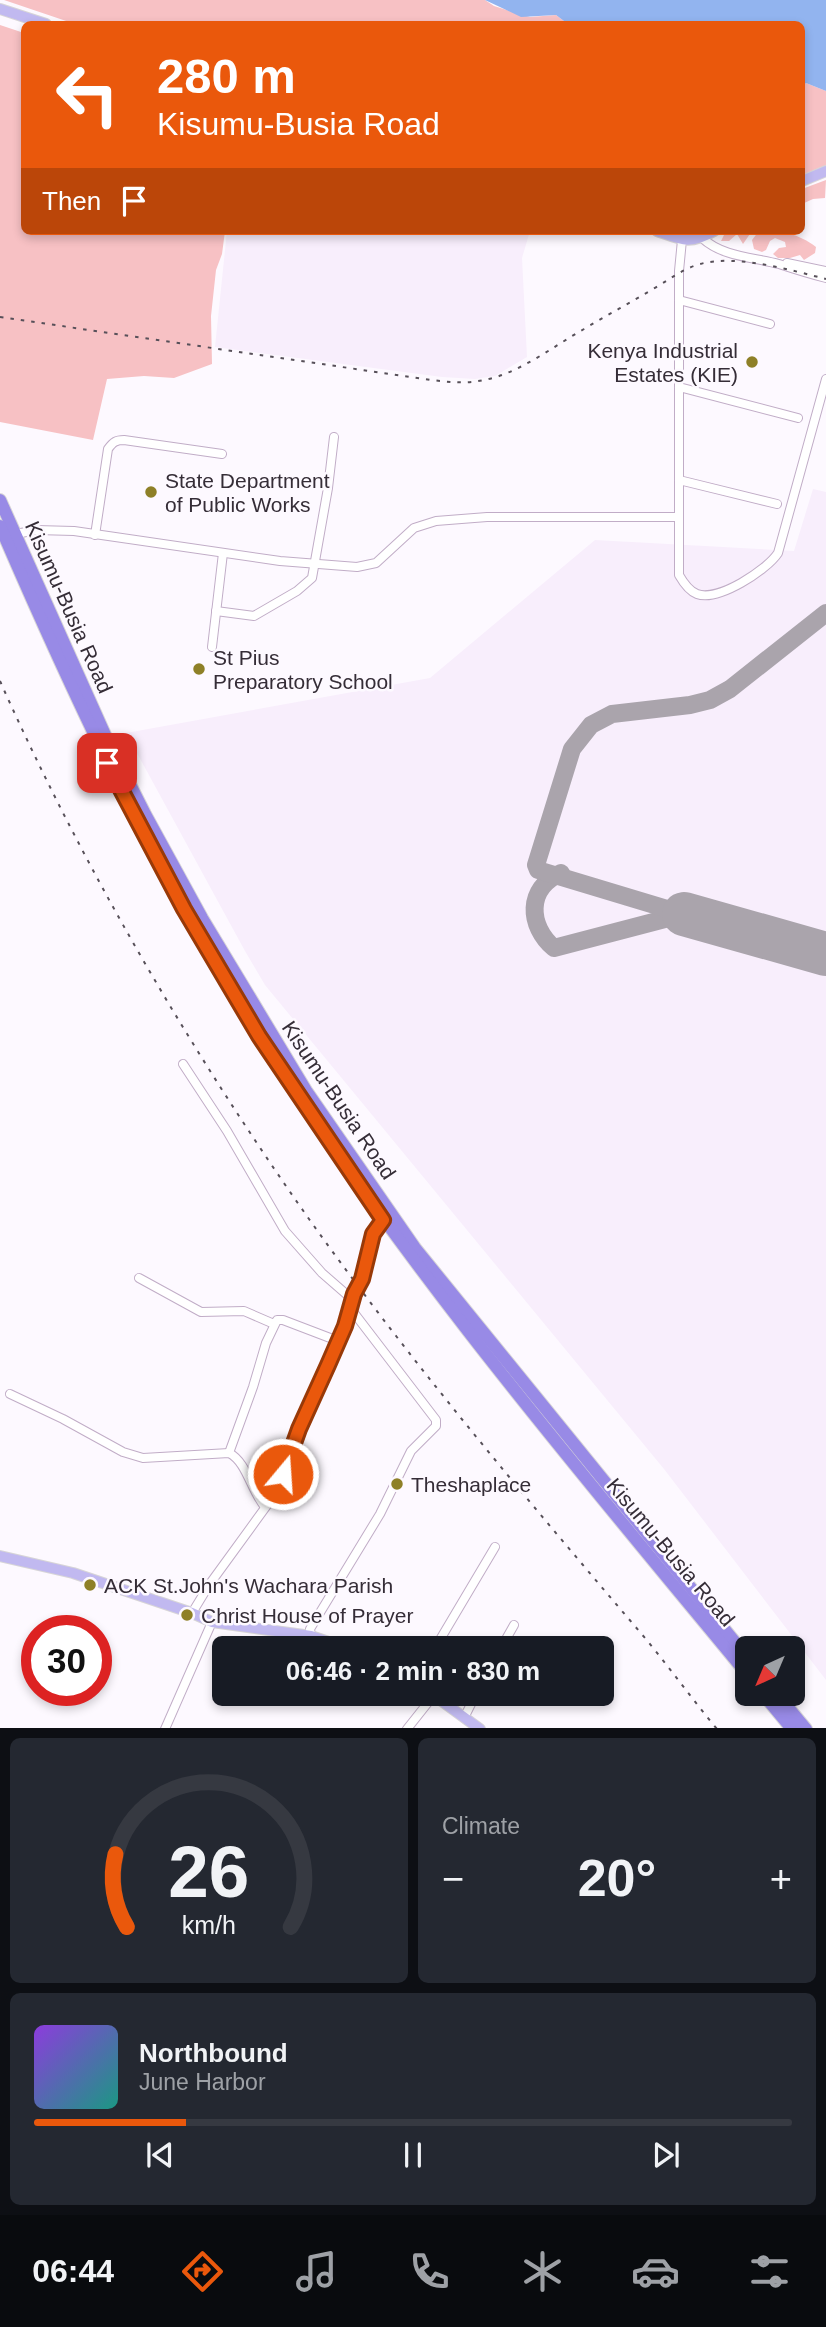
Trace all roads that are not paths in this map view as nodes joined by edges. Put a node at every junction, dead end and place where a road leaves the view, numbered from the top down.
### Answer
1 (0, 9) edge
2 (37, 21) edge
3 (826, 171) edge
4 (805, 180) edge
5 (668, 235) edge
6 (707, 235) edge
7 (702, 238) junction
8 (682, 240) junction
9 (778, 264) junction
10 (826, 271) edge
11 (826, 278) edge
12 (679, 300) junction
13 (771, 324) dead end
14 (826, 379) edge
15 (679, 387) junction
16 (798, 418) dead end
17 (334, 437) dead end
18 (222, 453) dead end
19 (679, 480) junction
20 (0, 500) edge
21 (777, 504) dead end
22 (678, 517) junction
23 (0, 526) edge
24 (16, 534) junction
25 (95, 535) junction
26 (223, 554) junction
27 (314, 564) junction
28 (216, 611) junction
29 (212, 647) dead end
30 (183, 1065) dead end
31 (383, 1220) junction
32 (139, 1278) dead end
33 (352, 1304) junction
34 (274, 1324) junction
35 (338, 1341) junction
36 (10, 1394) dead end
37 (229, 1453) junction
38 (265, 1507) junction
39 (495, 1546) dead end
40 (0, 1556) edge
41 (192, 1613) junction
42 (212, 1622) junction
43 (514, 1625) dead end
44 (311, 1636) joint
45 (442, 1636) edge
46 (507, 1636) edge
47 (735, 1642) edge
48 (735, 1660) edge
49 (424, 1706) edge
50 (450, 1706) edge
51 (470, 1706) edge
52 (774, 1706) edge
53 (788, 1706) edge
54 (465, 1716) junction
55 (165, 1728) edge
56 (407, 1728) edge
57 (479, 1728) edge
58 (792, 1728) edge
59 (806, 1728) edge

1 - 2 main road
3 - 4 main road
5 - 8 main road
6 - 7 main road
7 - 8 main road
7 - 9 street
8 - 12 street
9 - 10 street
9 - 11 street
12 - 13 street
12 - 15 street
14 - 22 street
15 - 16 street
15 - 19 street
17 - 27 street
18 - 25 street
19 - 21 street
19 - 22 street
20 - 24 highway, Kisumu-Busia Road
22 - 27 street
23 - 31 highway, Kisumu-Busia Road
24 - 25 street
24 - 47 highway, Kisumu-Busia Road
25 - 26 street
26 - 27 street
26 - 28 street
27 - 28 street
28 - 29 street
30 - 33 street
31 - 33 street
31 - 48 highway, Kisumu-Busia Road
32 - 34 street
33 - 35 street
33 - 44 street
34 - 35 street
34 - 37 street
35 - 38 street
36 - 37 street
37 - 38 street
38 - 41 street
39 - 45 street
40 - 41 main road
41 - 42 main road
42 - 44 main road
42 - 55 street
43 - 46 street
49 - 56 street
50 - 54 main road
51 - 54 street
52 - 58 highway
53 - 59 highway
54 - 57 main road

